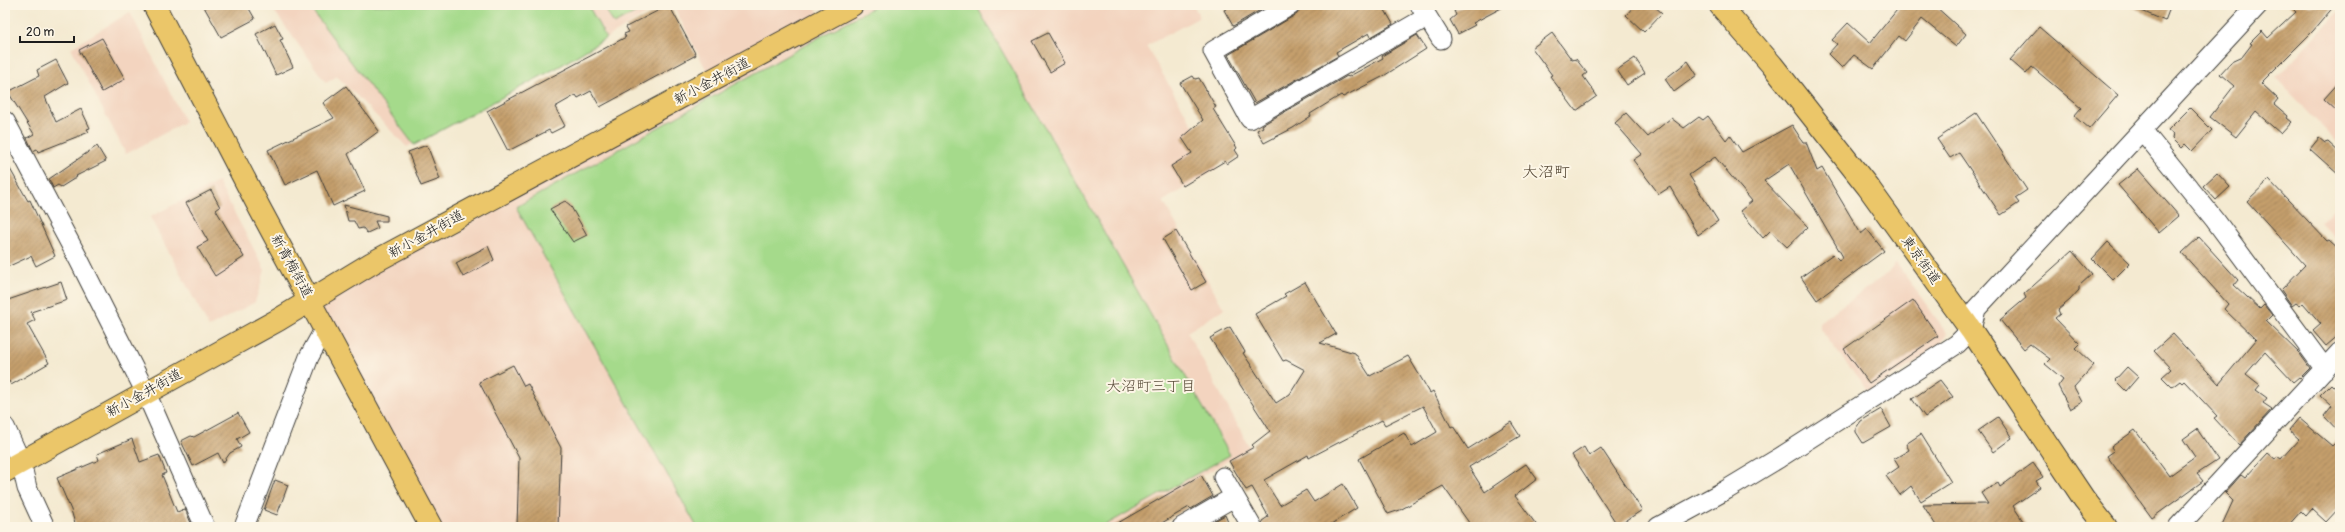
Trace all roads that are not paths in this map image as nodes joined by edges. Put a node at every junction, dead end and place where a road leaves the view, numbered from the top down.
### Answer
1 (154, 5) edge
2 (852, 5) edge
3 (1291, 5) edge
4 (1720, 5) edge
5 (2258, 5) edge
6 (1424, 11) edge
7 (1441, 39) dead end
8 (5, 121) edge
9 (2142, 130) junction
10 (12, 151) edge
11 (310, 301) junction
12 (325, 328) junction
13 (1971, 330) junction
14 (2340, 352) edge
15 (2325, 369) junction
16 (146, 393) junction
17 (5, 427) edge
18 (13, 466) edge
19 (1223, 477) dead end
20 (1234, 497) junction
21 (45, 527) edge
22 (205, 527) edge
23 (244, 527) edge
24 (431, 527) edge
25 (1182, 527) edge
26 (1252, 527) edge
27 (1658, 527) edge
28 (2106, 527) edge
29 (2178, 527) edge

1 - 11 main road, 新青梅街道
2 - 11 main road, 新小金井街道
3 - 6 street
4 - 13 main road, 東京街道
5 - 9 street
6 - 7 street
8 - 10 street
9 - 13 street
9 - 15 street
10 - 16 street
11 - 12 main road, 新青梅街道
11 - 16 main road, 新小金井街道
12 - 23 street
12 - 24 main road, 新青梅街道
13 - 27 street
13 - 28 main road, 東京街道
14 - 15 street
15 - 29 street
16 - 18 main road, 新小金井街道
16 - 22 street
17 - 18 street
18 - 21 street
19 - 20 street
20 - 25 street
20 - 26 street

